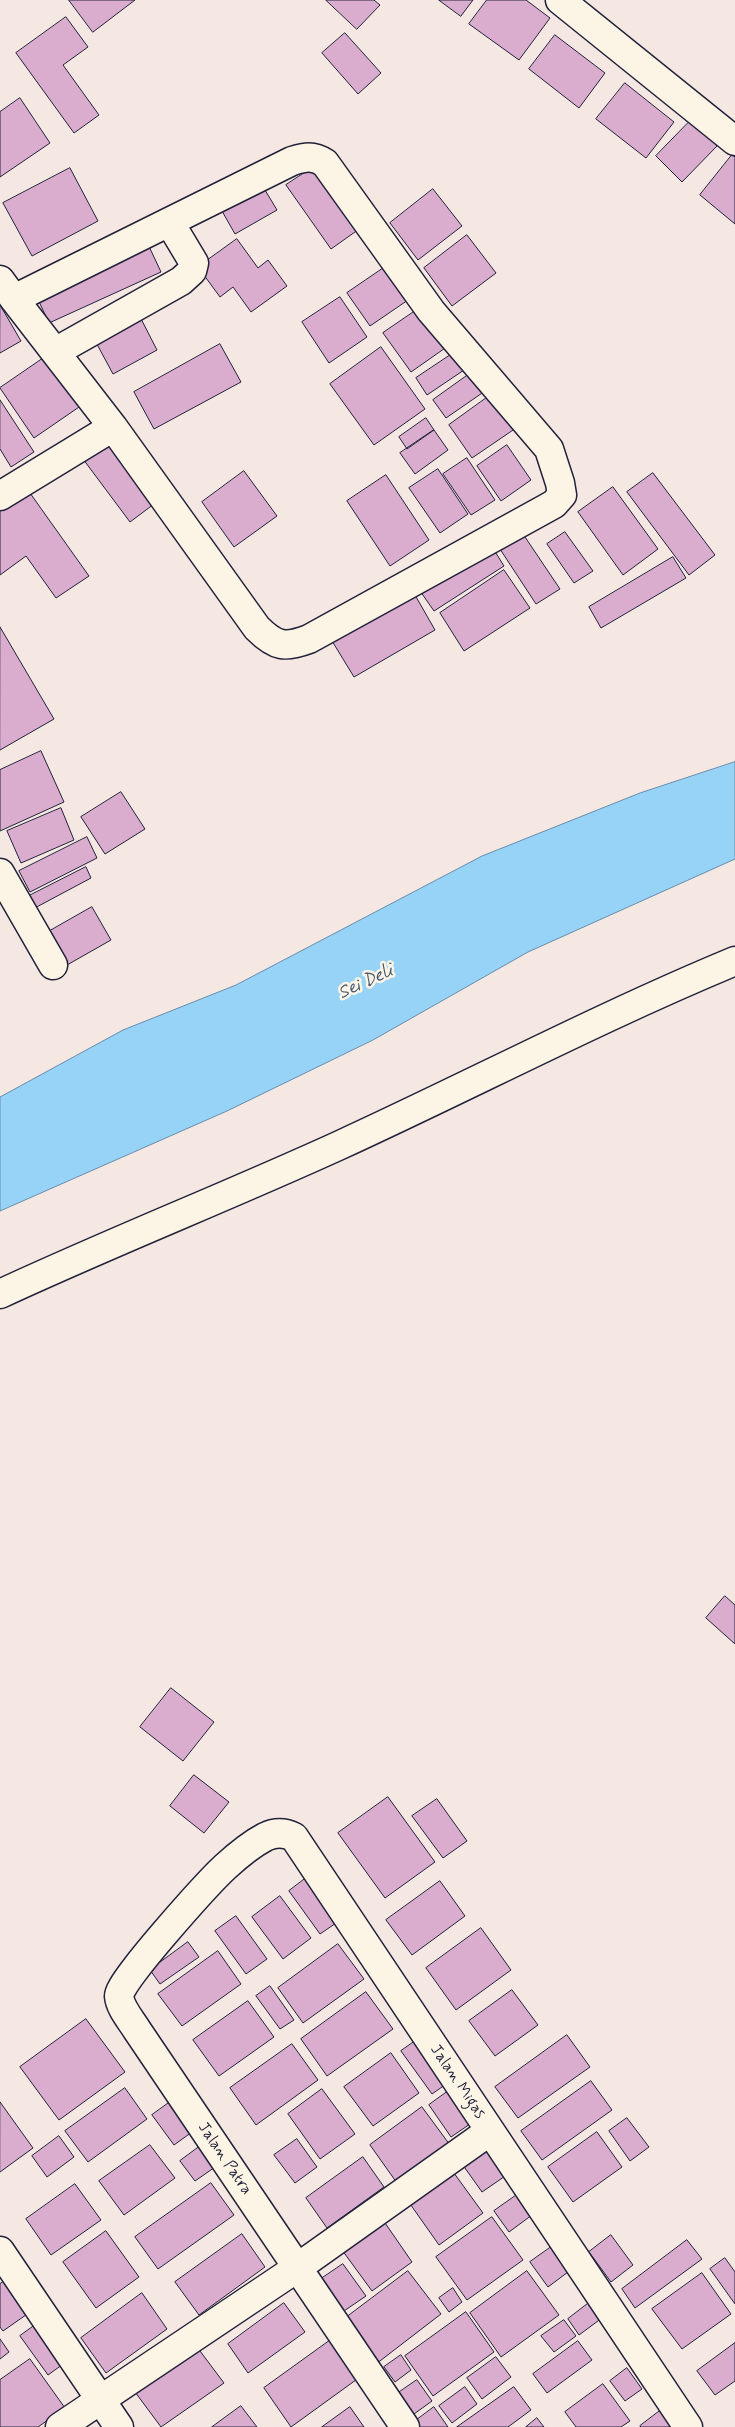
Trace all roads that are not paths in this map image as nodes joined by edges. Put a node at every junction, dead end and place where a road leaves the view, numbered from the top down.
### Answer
1 (560, 0) edge
2 (735, 141) edge
3 (170, 223) junction
4 (7, 289) edge
5 (55, 352) junction
6 (113, 427) junction
7 (0, 496) edge
8 (0, 873) edge
9 (735, 961) edge
10 (53, 965) dead end
11 (0, 1294) edge
12 (199, 1897) joint
13 (490, 2131) junction
14 (0, 2251) edge
15 (297, 2268) junction
16 (100, 2401) junction
17 (60, 2427) edge
18 (119, 2427) edge
19 (405, 2427) edge
20 (688, 2427) edge

1 - 2 street
3 - 4 street
3 - 5 street
3 - 6 street
4 - 5 street
5 - 6 street
6 - 7 street
8 - 10 street
9 - 11 street
12 - 13 street, Jalan Migas
12 - 15 street, Jalan Patra
13 - 15 street
13 - 20 street, Jalan Migas
14 - 16 street
15 - 16 street
15 - 19 street, Jalan Patra
16 - 17 street
16 - 18 street

